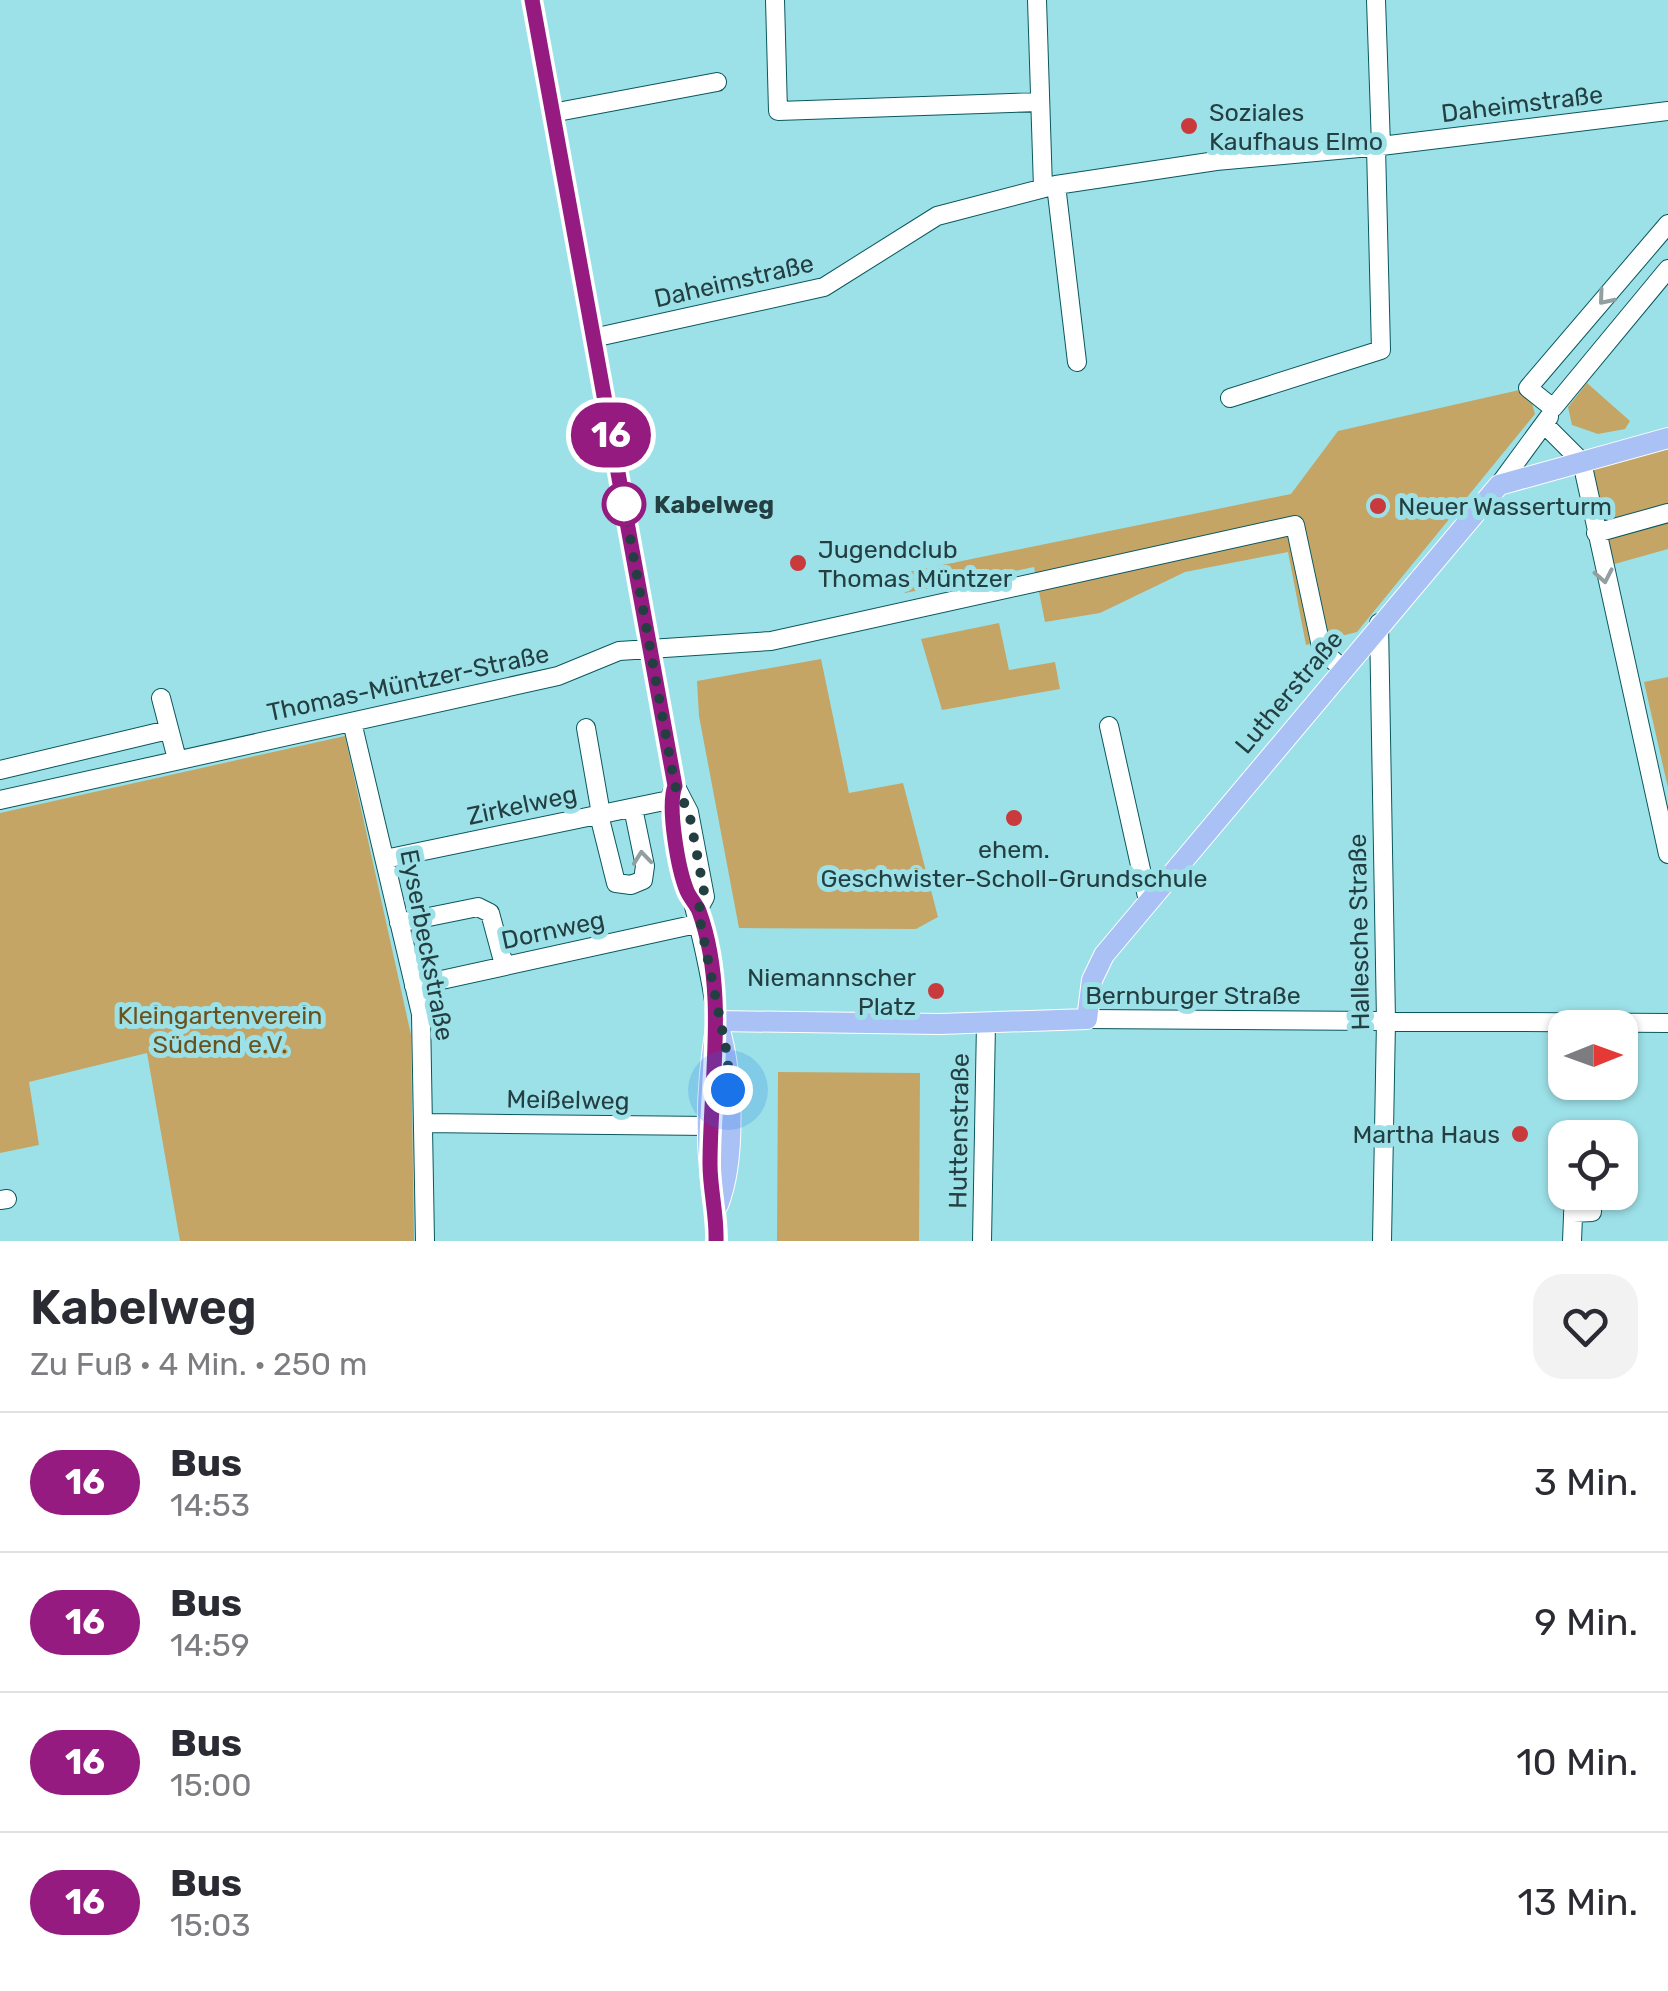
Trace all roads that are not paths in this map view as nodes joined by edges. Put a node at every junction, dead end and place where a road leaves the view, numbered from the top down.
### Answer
1 (532, 0) edge
2 (774, 0) edge
3 (1036, 0) edge
4 (1376, 0) edge
5 (717, 82) dead end
6 (1039, 102) junction
7 (1668, 111) edge
8 (552, 113) junction
9 (1379, 147) junction
10 (1049, 186) junction
11 (1668, 224) edge
12 (1668, 269) edge
13 (594, 338) junction
14 (1076, 362) dead end
15 (1230, 398) dead end
16 (1553, 408) junction
17 (1546, 426) junction
18 (1668, 438) edge
19 (1582, 462) junction
20 (1500, 485) junction
21 (1668, 514) edge
22 (1596, 533) junction
23 (1379, 623) junction
24 (650, 648) junction
25 (1342, 668) junction
26 (161, 698) dead end
27 (352, 722) junction
28 (1110, 726) dead end
29 (586, 728) dead end
30 (168, 730) junction
31 (177, 759) junction
32 (0, 770) edge
33 (672, 793) junction
34 (0, 800) edge
35 (633, 808) junction
36 (600, 814) junction
37 (1668, 854) edge
38 (385, 859) junction
39 (1148, 901) junction
40 (700, 916) junction
41 (399, 924) junction
42 (504, 965) junction
43 (414, 986) junction
44 (1086, 1019) junction
45 (718, 1020) junction
46 (1386, 1021) junction
47 (986, 1022) junction
48 (1668, 1023) edge
49 (424, 1124) junction
50 (711, 1126) junction
51 (717, 1208) junction
52 (1573, 1210) edge
53 (1592, 1210) edge
54 (1573, 1213) junction
55 (425, 1241) edge
56 (716, 1241) edge
57 (982, 1241) edge
58 (1382, 1241) edge
59 (1572, 1241) edge

1 - 8 street
2 - 6 street
3 - 6 street
4 - 9 street
5 - 8 street
6 - 10 street
7 - 9 street, Daheimstraße
8 - 13 street
9 - 10 street, Daheimstraße
9 - 15 street
10 - 13 street, Daheimstraße
10 - 14 street
11 -> 16 street
12 - 16 street, Lutherstraße
13 - 24 street
16 - 17 street, Lutherstraße
17 - 19 street
17 - 20 street, Lutherstraße
18 - 19 main road
19 - 20 main road
19 - 22 street
20 - 23 main road, Lutherstraße
21 - 22 street
22 -> 37 street
23 - 25 main road, Lutherstraße
23 - 46 street, Hallesche Straße
24 - 25 street, Thomas-Müntzer-Straße
24 - 27 street, Thomas-Müntzer-Straße
24 - 33 street
25 - 39 main road, Lutherstraße
26 - 30 street
27 - 31 street, Thomas-Müntzer-Straße
27 - 38 street, Eyserbeckstraße
28 - 39 street
29 - 36 street
30 - 31 street
30 - 32 street
31 - 34 street, Thomas-Müntzer-Straße
33 - 35 street, Zirkelweg
33 - 40 street
35 - 36 street, Zirkelweg
36 -> 35 street
36 - 38 street, Zirkelweg
38 - 41 street, Eyserbeckstraße
39 - 44 main road, Lutherstraße
40 - 42 street, Dornweg
40 - 45 street
41 - 42 street
41 - 43 street, Eyserbeckstraße
42 - 43 street, Dornweg
43 - 49 street, Eyserbeckstraße
44 - 46 street, Bernburger Straße
44 - 47 main road, Bernburger Straße
45 - 47 main road, Bernburger Straße
45 - 50 main road
45 - 51 main road
46 - 48 street, Bernburger Straße
46 - 58 street, Hallesche Straße
47 - 57 street, Huttenstraße
49 - 50 street, Meißelweg
49 - 55 street, Eyserbeckstraße
50 - 51 main road
51 - 56 main road
52 - 54 street
53 - 54 street
54 - 59 street

